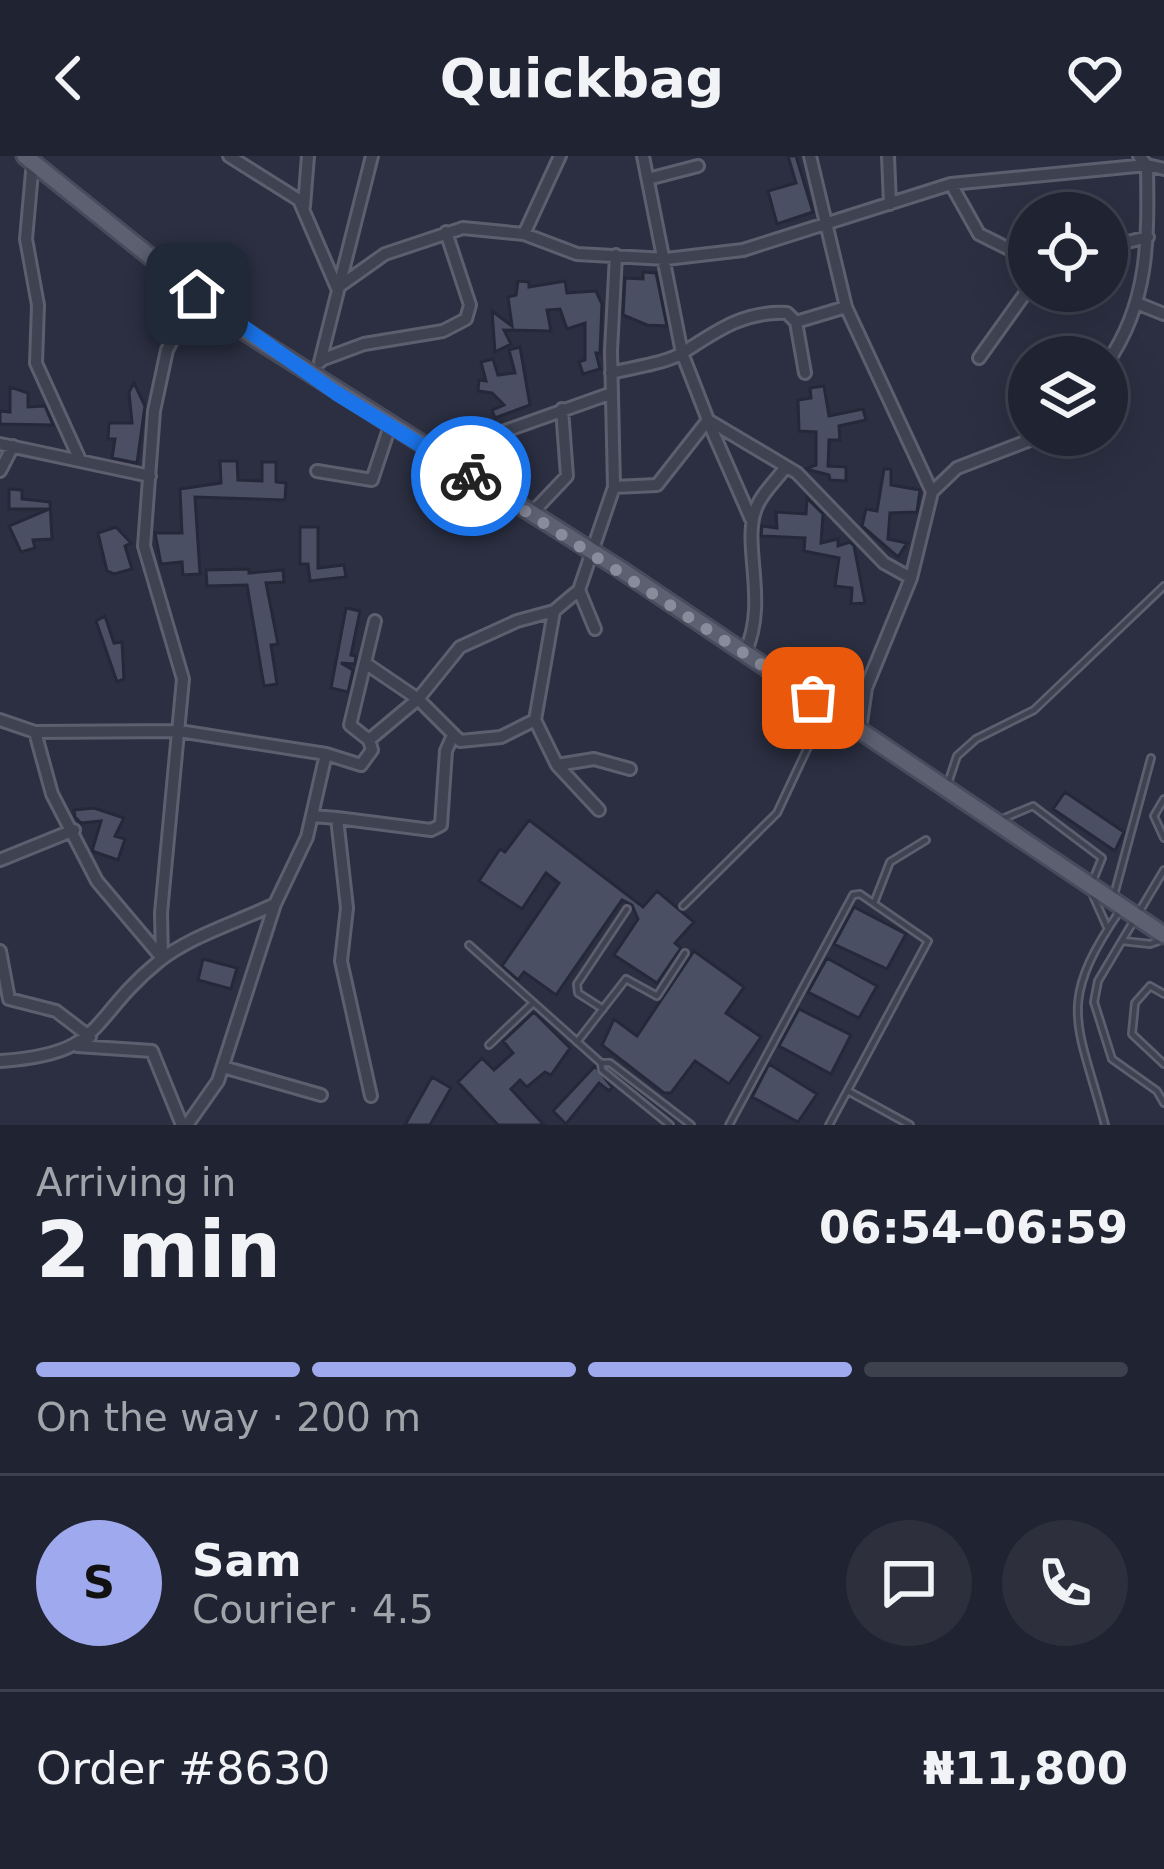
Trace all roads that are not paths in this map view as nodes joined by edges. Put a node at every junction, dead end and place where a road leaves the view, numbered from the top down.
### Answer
1 (229, 156) edge
2 (308, 156) edge
3 (372, 156) edge
4 (560, 156) edge
5 (643, 156) edge
6 (810, 156) edge
7 (888, 156) edge
8 (29, 159) edge
9 (1143, 160) edge
10 (698, 166) dead end
11 (1164, 169) edge
12 (648, 178) junction
13 (951, 184) junction
14 (890, 204) junction
15 (304, 209) junction
16 (826, 226) junction
17 (446, 232) junction
18 (524, 234) junction
19 (1148, 237) junction
20 (1128, 242) edge
21 (1008, 249) edge
22 (616, 255) junction
23 (665, 259) junction
24 (337, 288) junction
25 (197, 294) junction
26 (1139, 304) junction
27 (846, 307) junction
28 (1012, 312) edge
29 (1164, 314) edge
30 (796, 322) junction
31 (1122, 336) edge
32 (682, 353) junction
33 (979, 358) dead end
34 (321, 360) junction
35 (611, 373) junction
36 (805, 373) dead end
37 (316, 380) junction
38 (612, 393) junction
39 (562, 409) junction
40 (708, 420) junction
41 (390, 427) junction
42 (7, 445) edge
43 (1008, 451) edge
44 (80, 460) junction
45 (444, 460) junction
46 (786, 466) junction
47 (0, 471) edge
48 (316, 471) dead end
49 (150, 476) junction
50 (614, 487) junction
51 (932, 492) junction
52 (532, 514) junction
53 (753, 522) junction
54 (589, 549) junction
55 (911, 578) junction
56 (1164, 586) edge
57 (578, 590) junction
58 (554, 611) junction
59 (375, 621) dead end
60 (595, 629) dead end
61 (745, 653) junction
62 (365, 663) junction
63 (418, 699) junction
64 (827, 708) junction
65 (0, 720) edge
66 (535, 720) junction
67 (179, 730) junction
68 (860, 730) junction
69 (34, 732) junction
70 (453, 735) junction
71 (369, 740) junction
72 (326, 754) junction
73 (1151, 758) dead end
74 (557, 765) junction
75 (630, 769) dead end
76 (947, 786) junction
77 (1164, 799) edge
78 (599, 811) dead end
79 (312, 816) junction
80 (337, 818) junction
81 (997, 823) junction
82 (74, 830) junction
83 (1164, 838) edge
84 (926, 840) dead end
85 (0, 860) edge
86 (1164, 870) edge
87 (1091, 886) junction
88 (874, 903) junction
89 (275, 904) junction
90 (1118, 904) junction
91 (683, 906) dead end
92 (627, 909) dead end
93 (1138, 918) junction
94 (1108, 929) junction
95 (1164, 937) edge
96 (1123, 940) junction
97 (470, 945) dead end
98 (0, 951) edge
99 (685, 953) dead end
100 (162, 958) junction
101 (1164, 994) edge
102 (532, 1004) junction
103 (603, 1009) junction
104 (90, 1036) junction
105 (577, 1042) junction
106 (489, 1045) dead end
107 (76, 1046) junction
108 (0, 1061) edge
109 (601, 1063) junction
110 (1164, 1064) edge
111 (223, 1066) junction
112 (848, 1091) junction
113 (321, 1095) dead end
114 (371, 1096) dead end
115 (1164, 1103) edge
116 (185, 1125) edge
117 (670, 1125) edge
118 (691, 1125) edge
119 (729, 1125) edge
120 (829, 1125) edge
121 (910, 1125) edge
122 (1105, 1125) edge

1 - 15 street
2 - 15 street
3 - 24 street
4 - 18 street
5 - 12 street
6 - 16 street
7 - 14 street
8 - 25 main road
8 - 44 street
9 - 11 street
9 - 13 street
9 - 19 street
10 - 12 street
12 - 23 street
13 - 14 street
13 - 21 street
14 - 16 street
15 - 24 street
16 - 23 street
16 - 27 street
17 - 18 street
17 - 24 street
17 - 34 street
18 - 22 street
19 - 20 street
19 - 26 street
22 - 23 street
22 - 35 street
23 - 32 street
24 - 34 street
25 - 37 main road
25 - 49 street
26 - 29 street
26 - 31 street
27 - 30 street
27 - 51 street
28 - 33 street
30 - 32 street
30 - 36 street
32 - 35 street
32 - 40 street
34 - 37 street
35 - 38 street
37 - 41 main road
38 - 39 street
38 - 50 street
39 - 45 street
39 - 52 street
40 - 46 street
40 - 50 street
40 - 53 street
41 - 45 main road
41 - 48 street
42 - 44 street
42 - 47 street
43 - 51 street
44 - 49 street
45 - 52 main road
46 - 53 street
46 - 55 street
49 - 67 street
50 - 54 street
51 - 55 street
52 - 54 main road
53 - 61 street
54 - 57 street
54 - 61 main road
55 - 68 street
56 - 76 lane
57 - 58 street
57 - 60 street
58 - 63 street
58 - 66 street
59 - 62 street
61 - 64 main road
62 - 63 street
62 - 71 street
63 - 70 street
63 - 71 street
64 - 68 main road
64 - 91 lane
65 - 69 street
66 - 70 street
66 - 74 street
67 - 69 street
67 - 72 street
67 - 100 street
68 - 76 main road
69 - 82 street
70 - 80 street
71 - 72 street
72 - 79 street
73 - 90 lane
74 - 75 street
74 - 78 street
76 - 81 main road
77 - 83 lane
79 - 80 street
79 - 89 street
80 - 114 street
81 - 87 main road
81 - 87 lane
82 - 85 street
82 - 100 street
84 - 88 lane
86 - 93 lane
87 - 90 main road
87 - 94 lane
88 - 112 lane
88 - 119 lane
89 - 100 street
89 - 111 street
90 - 93 main road
90 - 94 lane
92 - 103 lane
93 - 95 main road
93 - 96 lane
94 - 122 lane
95 - 96 lane
96 - 115 lane
97 - 102 lane
98 - 104 street
99 - 103 lane
100 - 104 street
101 - 110 lane
102 - 105 lane
102 - 106 lane
103 - 105 lane
104 - 107 street
105 - 109 lane
107 - 108 street
107 - 116 street
109 - 117 lane
109 - 118 lane
111 - 113 street
111 - 116 street
112 - 120 lane
112 - 121 lane

